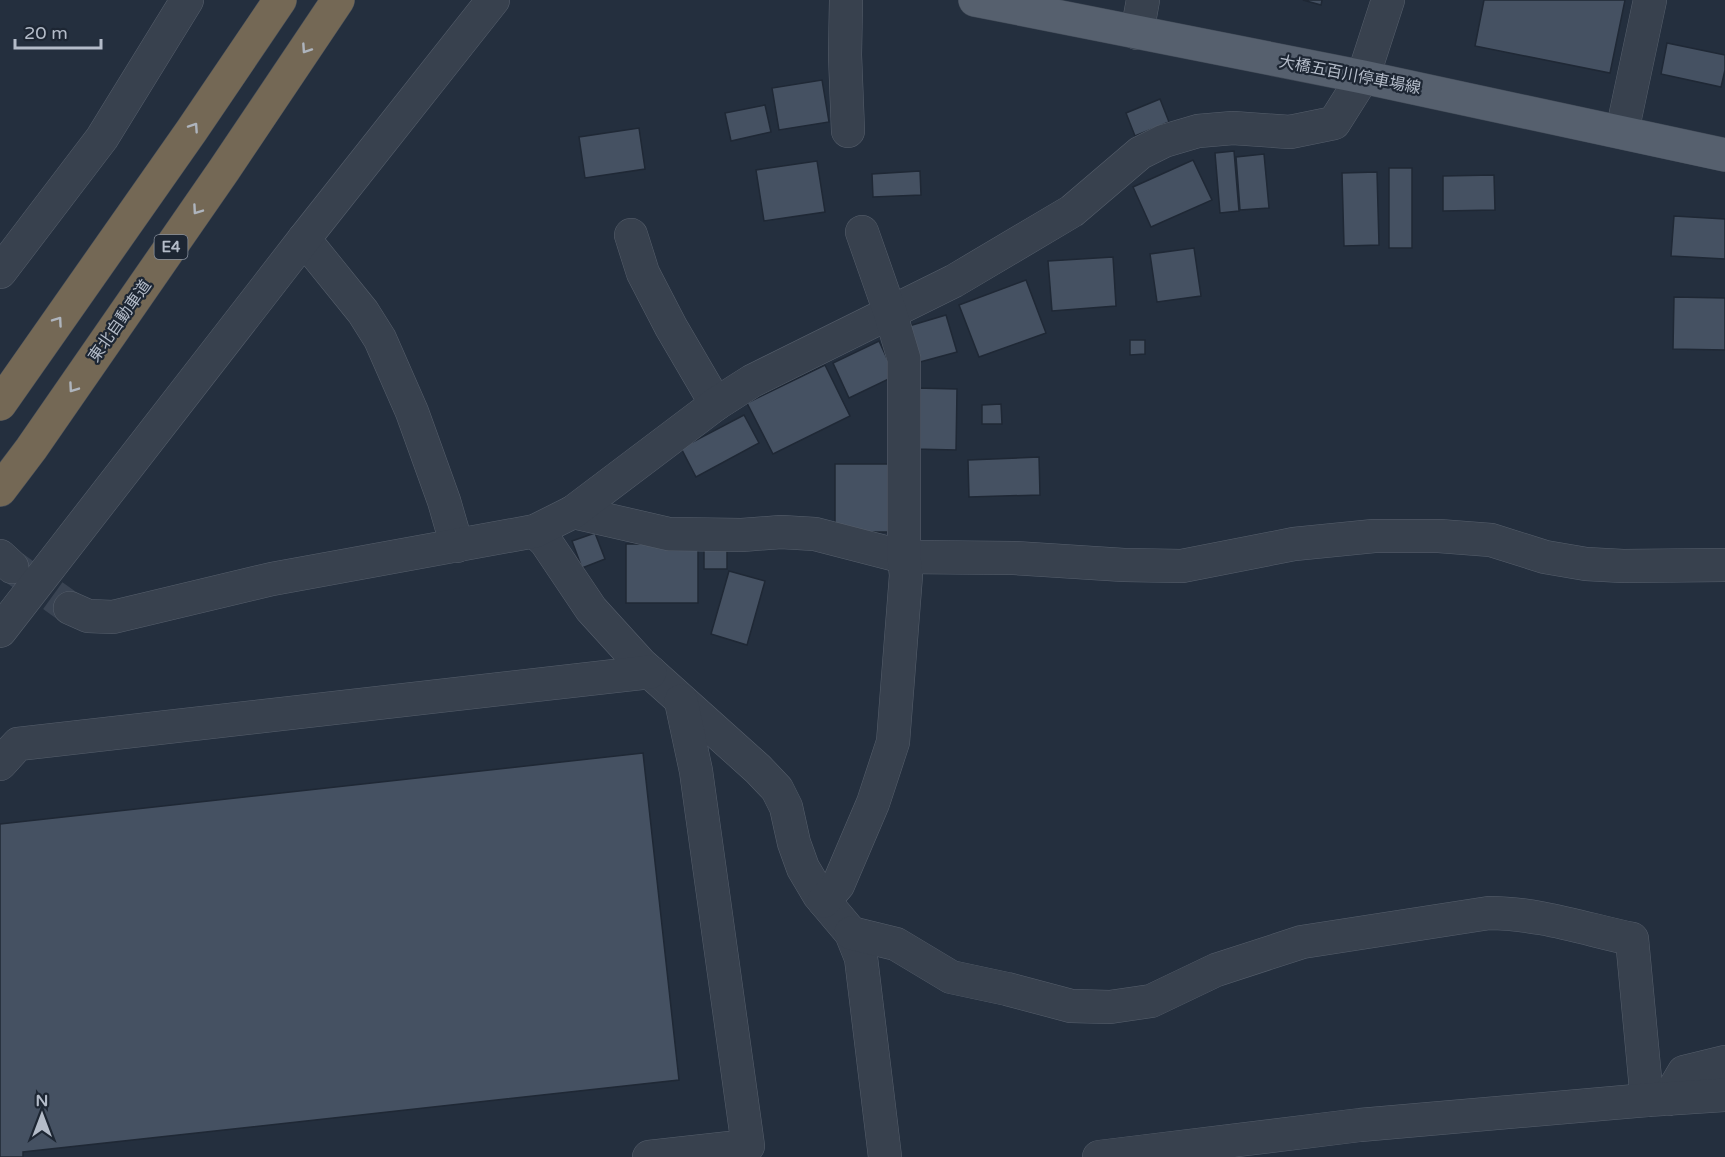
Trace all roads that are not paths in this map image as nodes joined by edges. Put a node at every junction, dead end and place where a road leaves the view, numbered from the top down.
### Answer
1 (187, 0) edge
2 (280, 0) edge
3 (338, 0) edge
4 (493, 0) edge
5 (846, 0) edge
6 (975, 0) edge
7 (1143, 0) edge
8 (1388, 0) edge
9 (1650, 0) edge
10 (1137, 33) junction
11 (1363, 77) junction
12 (848, 131) dead end
13 (1622, 132) junction
14 (1725, 155) edge
15 (862, 232) dead end
16 (630, 235) dead end
17 (304, 239) junction
18 (0, 272) edge
19 (890, 312) junction
20 (0, 404) edge
21 (716, 404) junction
22 (0, 490) edge
23 (573, 512) junction
24 (535, 531) junction
25 (457, 546) junction
26 (904, 557) junction
27 (1725, 565) edge
28 (70, 608) tunnel mouth
29 (0, 631) edge
30 (650, 672) junction
31 (681, 701) junction
32 (0, 764) edge
33 (824, 901) junction
34 (851, 933) junction
35 (1725, 1062) edge
36 (1725, 1095) edge
37 (1657, 1100) junction
38 (649, 1157) edge
39 (885, 1157) edge
40 (1099, 1157) edge

1 - 18 street
20 -> 2 highway
3 -> 22 highway, 東北自動車道 / E4
4 - 17 street
5 - 12 street
6 - 10 main road, 大橋五百川停車場線
7 - 10 street
8 - 11 street
9 - 13 street
10 - 11 main road, 大橋五百川停車場線
11 - 13 main road, 大橋五百川停車場線
11 - 19 street
13 - 14 main road, 大橋五百川停車場線
15 - 19 street
16 - 21 street
17 - 25 street
17 - 29 street
19 - 21 street
19 - 26 street
21 - 23 street
23 - 24 street
23 - 26 street
24 - 25 street
24 - 30 street
25 - 28 street
26 - 27 street
26 - 33 street
30 - 31 street
30 - 32 street
31 - 33 street
31 - 38 street
33 - 34 street
34 - 37 street
34 - 39 street
35 - 37 street
36 - 37 street
37 - 40 street

